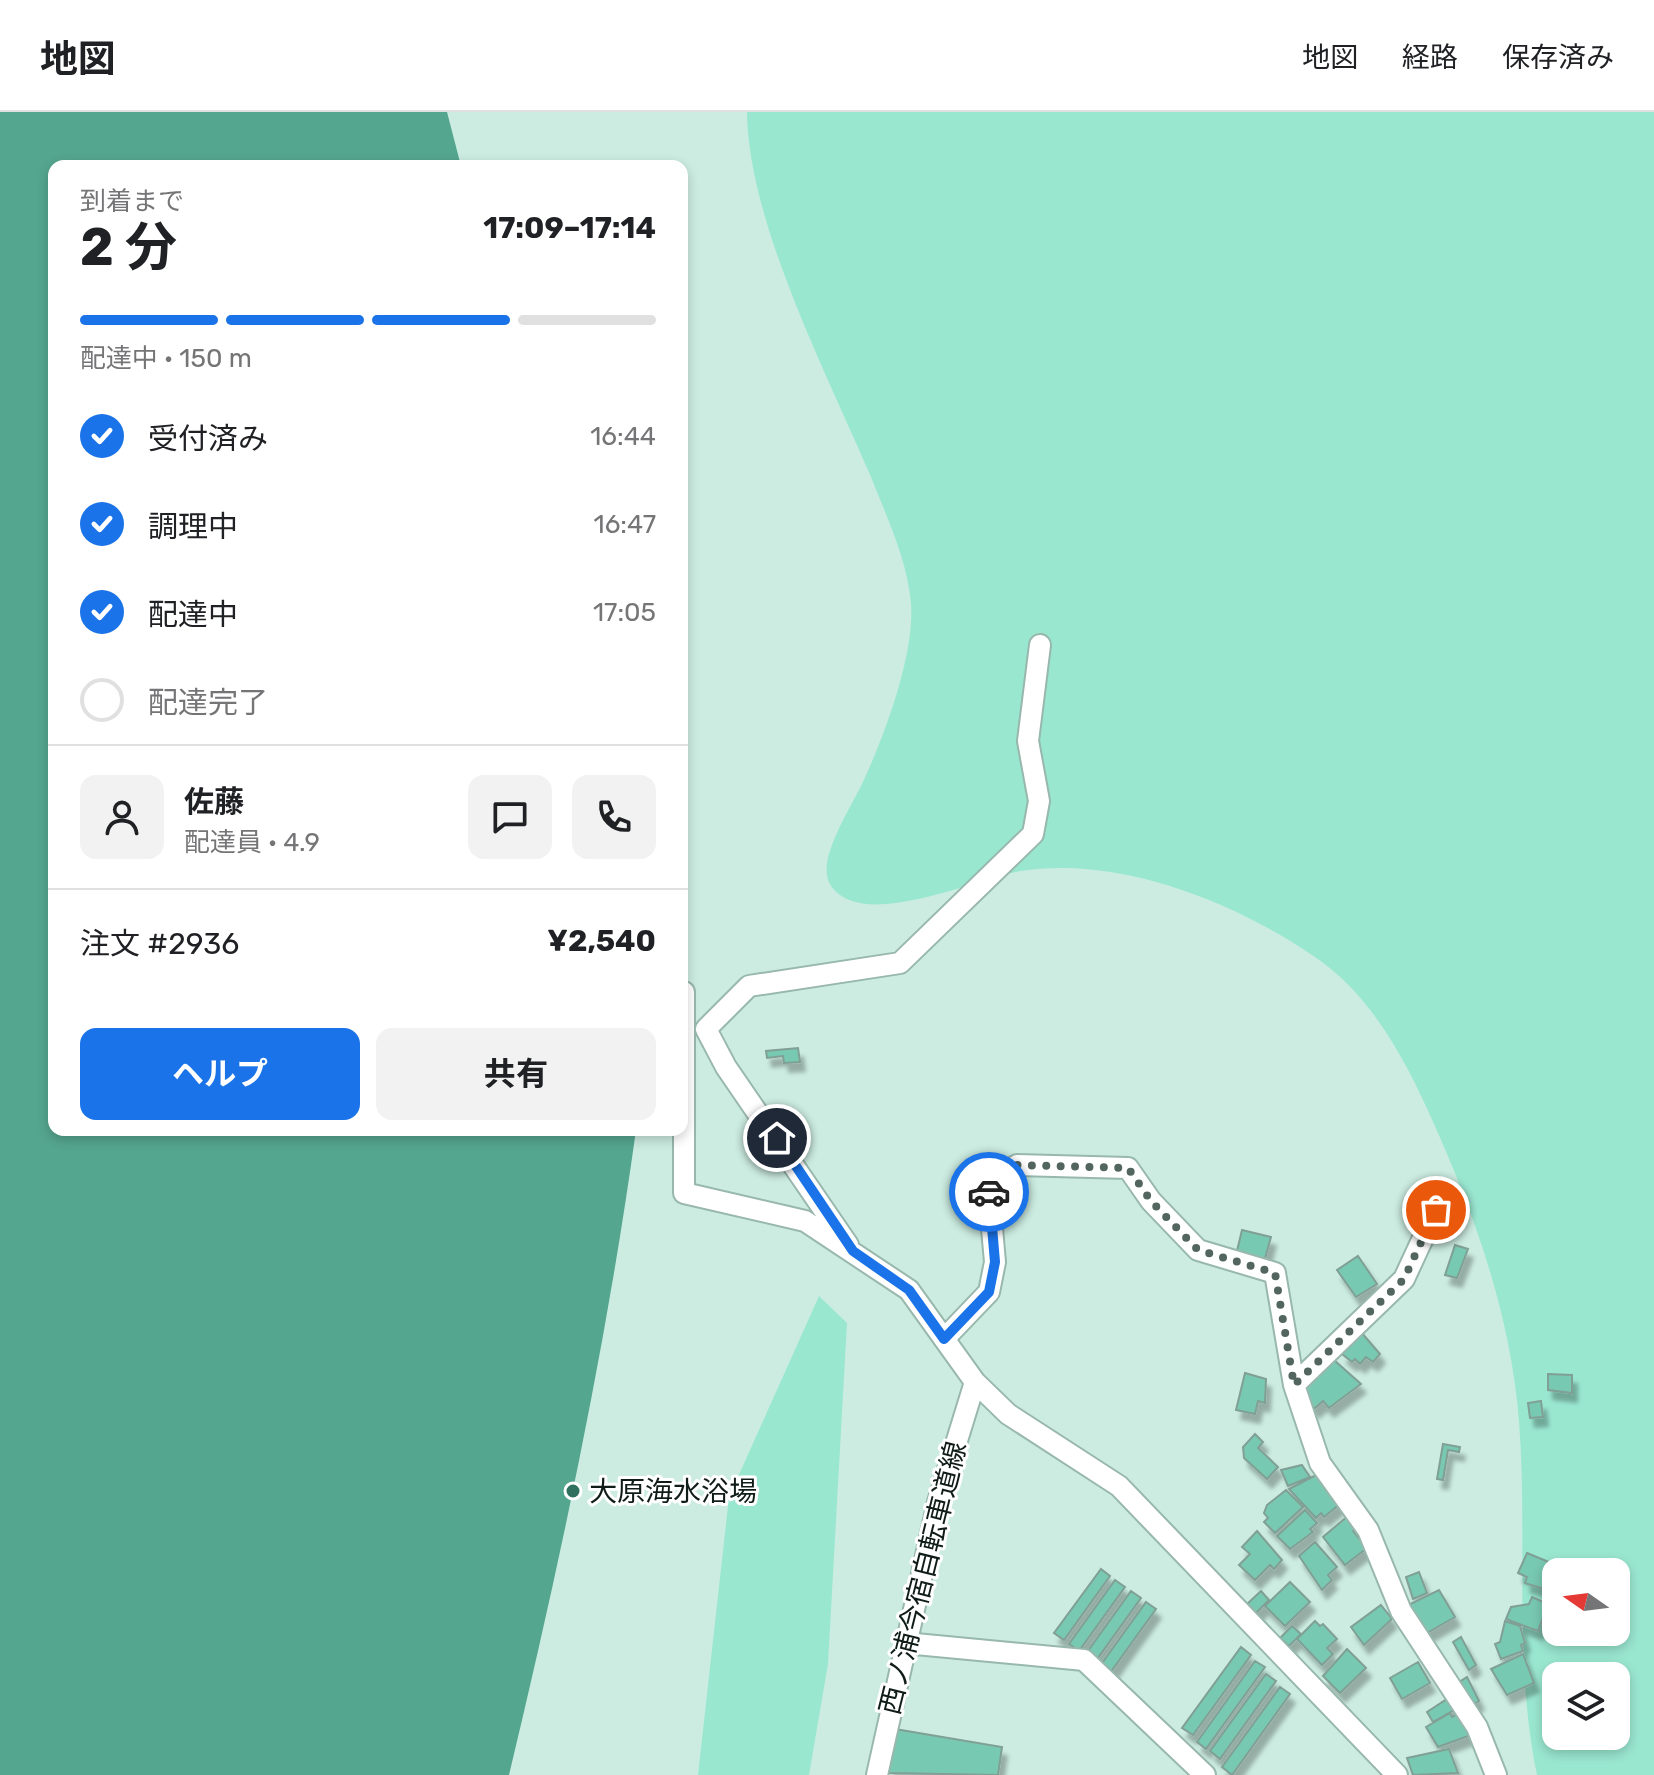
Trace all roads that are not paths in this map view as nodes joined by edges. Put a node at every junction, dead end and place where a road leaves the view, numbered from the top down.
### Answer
1 (1040, 645) dead end
2 (684, 1136) edge
3 (1436, 1210) dead end
4 (853, 1251) junction
5 (944, 1339) junction
6 (975, 1382) junction
7 (1294, 1385) junction
8 (905, 1643) junction
9 (877, 1775) edge
10 (1205, 1775) edge
11 (1397, 1775) edge
12 (1496, 1775) edge

1 - 4 street
2 - 4 street
3 - 7 street
4 - 5 street
5 - 6 street
5 - 7 street
6 - 8 street, 西ノ浦今宿自転車道線
6 - 11 street
7 - 12 street
8 - 9 street, 西ノ浦今宿自転車道線
8 - 10 street

